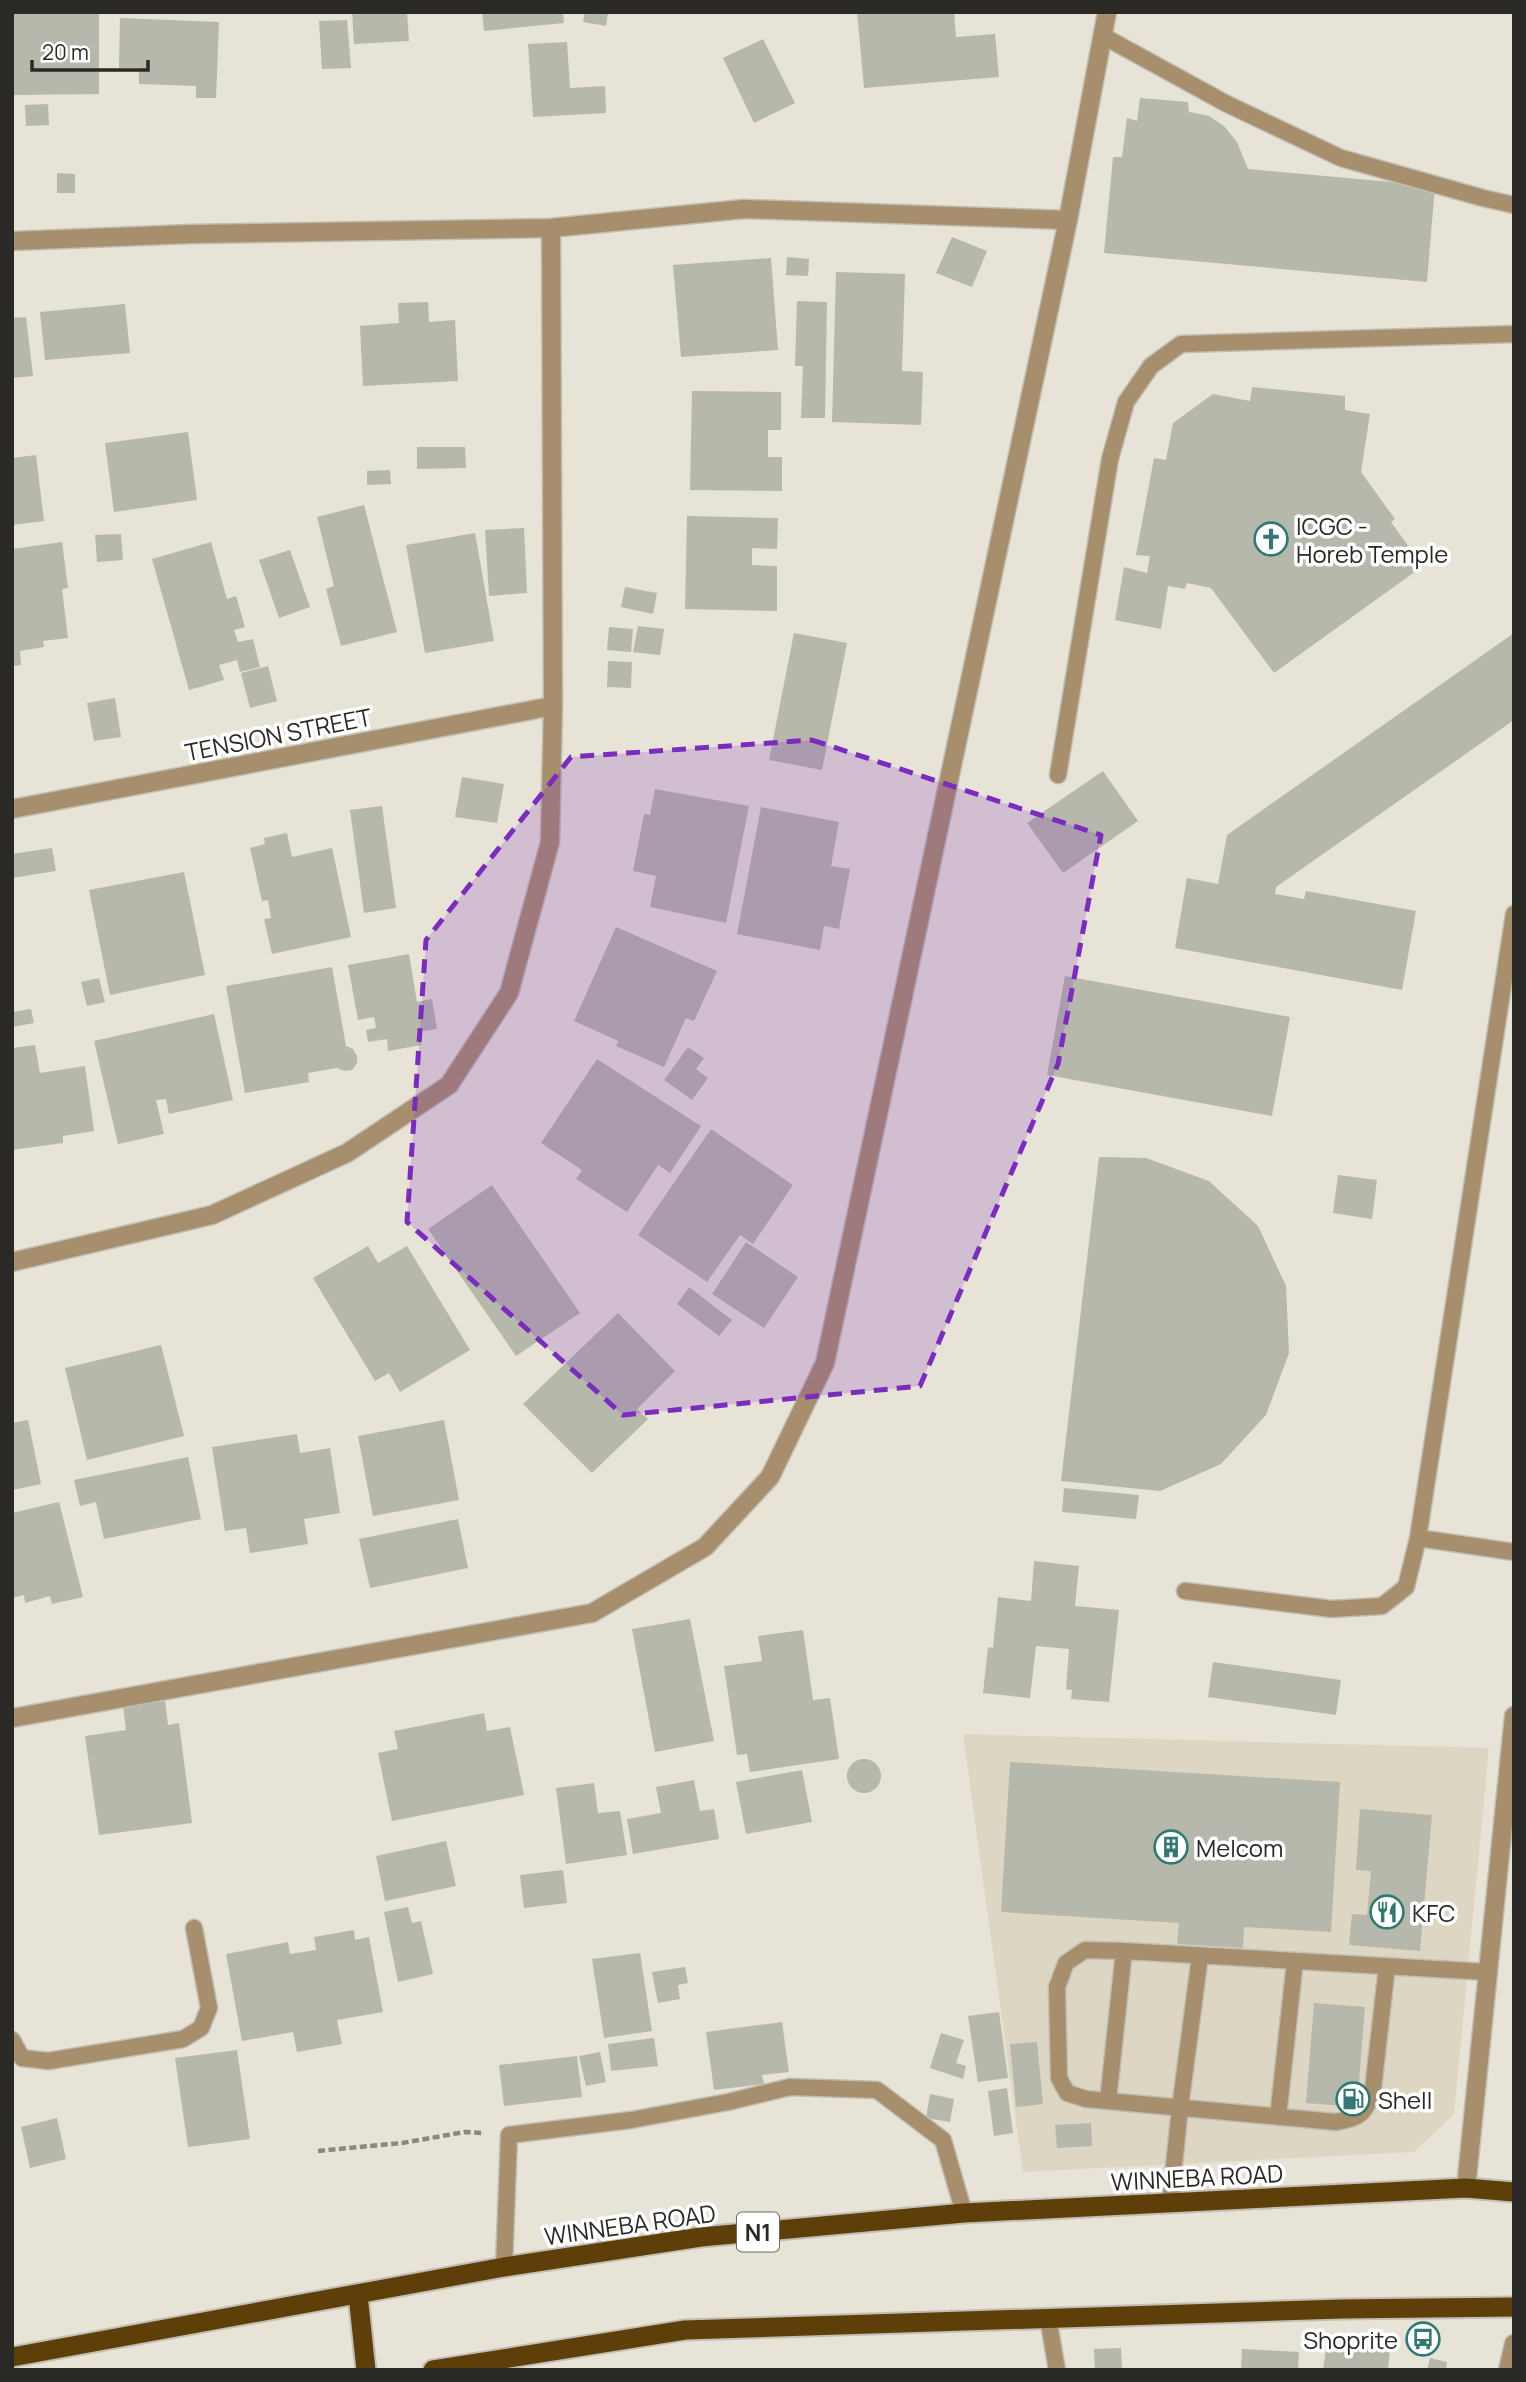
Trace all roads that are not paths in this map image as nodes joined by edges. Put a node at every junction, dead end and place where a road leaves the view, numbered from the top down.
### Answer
1 (1107, 12) edge
2 (1103, 36) junction
3 (1514, 205) edge
4 (1068, 220) junction
5 (551, 228) junction
6 (12, 241) edge
7 (1514, 334) edge
8 (553, 705) junction
9 (1058, 775) dead end
10 (12, 809) edge
11 (1514, 914) edge
12 (1510, 955) edge
13 (12, 1262) edge
14 (1418, 1538) junction
15 (1514, 1552) edge
16 (1185, 1591) dead end
17 (1514, 1716) edge
18 (12, 1718) edge
19 (194, 1928) dead end
20 (1124, 1951) junction
21 (1200, 1956) junction
22 (1295, 1961) junction
23 (1387, 1966) junction
24 (1488, 1972) junction
25 (12, 2040) edge
26 (1108, 2101) junction
27 (1180, 2108) junction
28 (1278, 2117) junction
29 (1466, 2188) junction
30 (1509, 2190) edge
31 (1170, 2203) junction
32 (964, 2213) junction
33 (504, 2267) junction
34 (358, 2295) junction
35 (1514, 2307) edge
36 (1048, 2318) junction
37 (1514, 2344) edge
38 (12, 2357) edge
39 (366, 2370) edge
40 (433, 2370) edge
41 (1057, 2370) edge
42 (1508, 2370) edge

1 - 2 street
2 - 3 lane
2 - 4 street
4 - 5 street
4 - 18 street
5 - 6 street
5 - 8 street
7 - 9 lane
8 - 10 street, TENSION STREET
8 - 13 street
11 - 12 lane
12 - 14 lane
14 - 15 lane
14 - 16 lane
17 - 24 street
19 - 25 lane
20 - 21 lane
20 - 26 lane
20 - 26 lane
21 - 22 lane
21 - 27 lane
22 - 23 lane
22 - 28 lane
23 - 24 lane
23 - 28 lane
24 - 29 street
26 - 27 lane
27 - 28 lane
27 - 31 lane
29 - 30 highway, WINNEBA ROAD / N1
29 - 31 highway, WINNEBA ROAD / N1
31 - 32 highway, WINNEBA ROAD / N1
32 - 33 highway, WINNEBA ROAD / N1
32 - 33 lane
33 - 34 highway, WINNEBA ROAD / N1
34 - 38 highway, WINNEBA ROAD / N1
34 - 39 highway
35 - 36 highway
36 - 40 highway
36 - 41 lane
37 - 42 street

